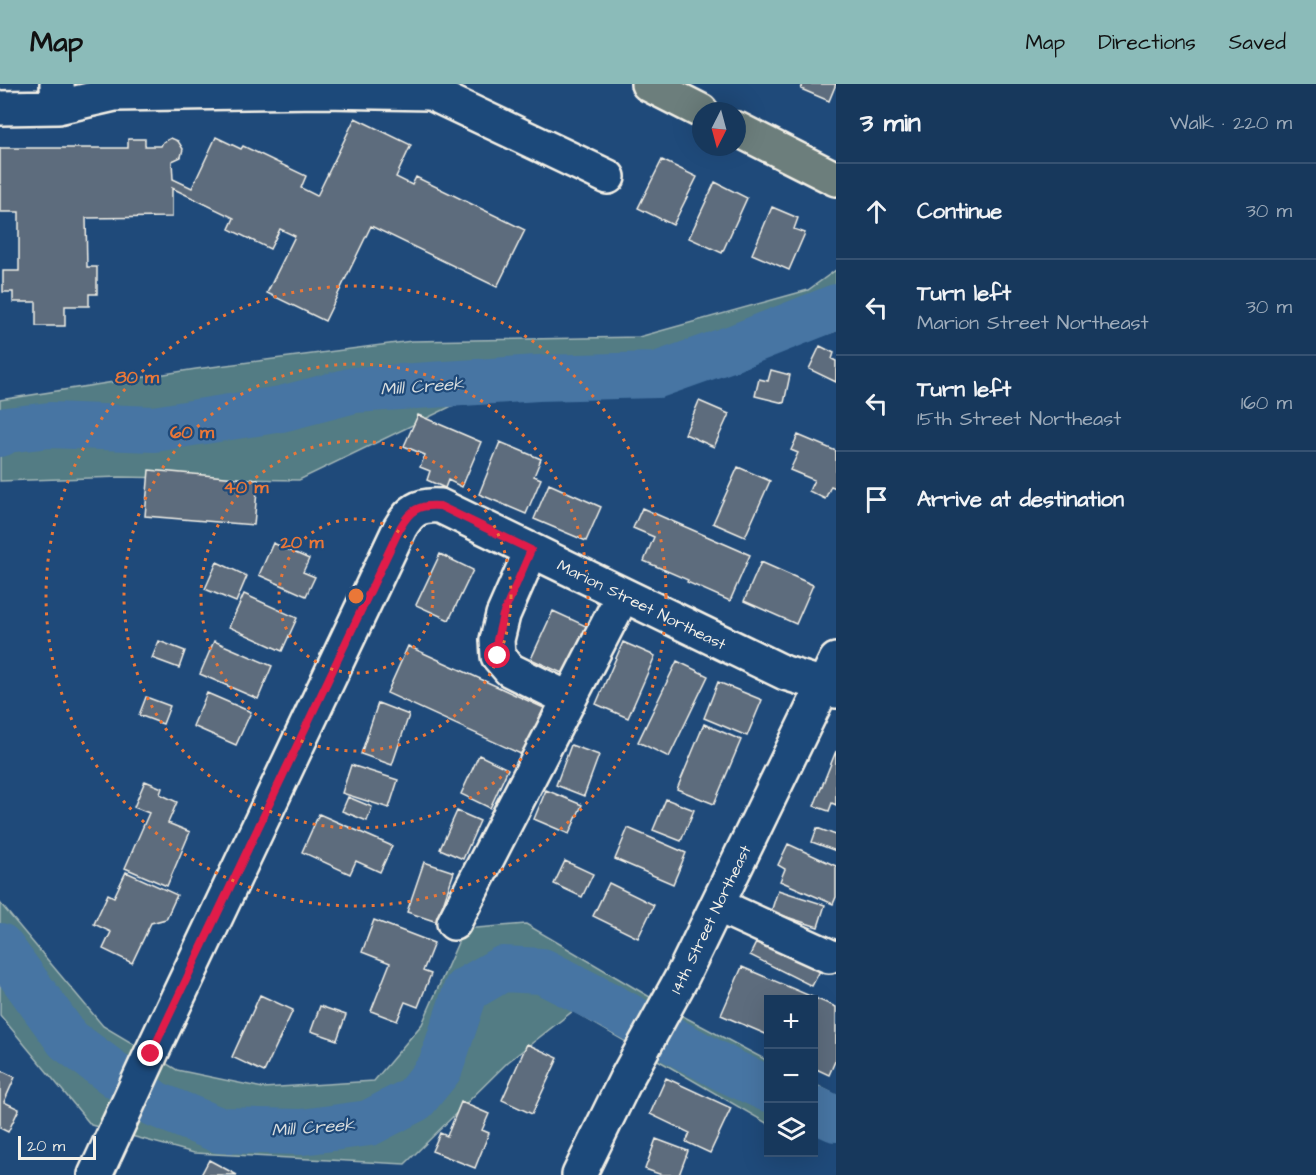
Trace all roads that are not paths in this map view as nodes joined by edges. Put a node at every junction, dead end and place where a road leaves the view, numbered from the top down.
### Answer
1 (648, 84) edge
2 (323, 88) edge
3 (57, 95) edge
4 (692, 106) edge
5 (0, 108) edge
6 (746, 134) edge
7 (608, 177) dead end
8 (836, 179) edge
9 (531, 550) junction
10 (622, 595) junction
11 (832, 678) edge
12 (569, 699) junction
13 (717, 905) junction
14 (454, 923) dead end
15 (829, 956) dead end
16 (585, 1173) edge
17 (95, 1175) edge

1 - 4 main road
2 - 3 street
2 - 7 street
3 - 5 street
6 - 8 main road
9 - 10 street, Marion Street Northeast
9 - 12 street
9 - 17 street, Marion Street Northeast
10 - 11 street, Marion Street Northeast
10 - 12 street
11 - 13 street, 14th Street Northeast
12 - 14 street
13 - 15 street
13 - 16 street, 14th Street Northeast

